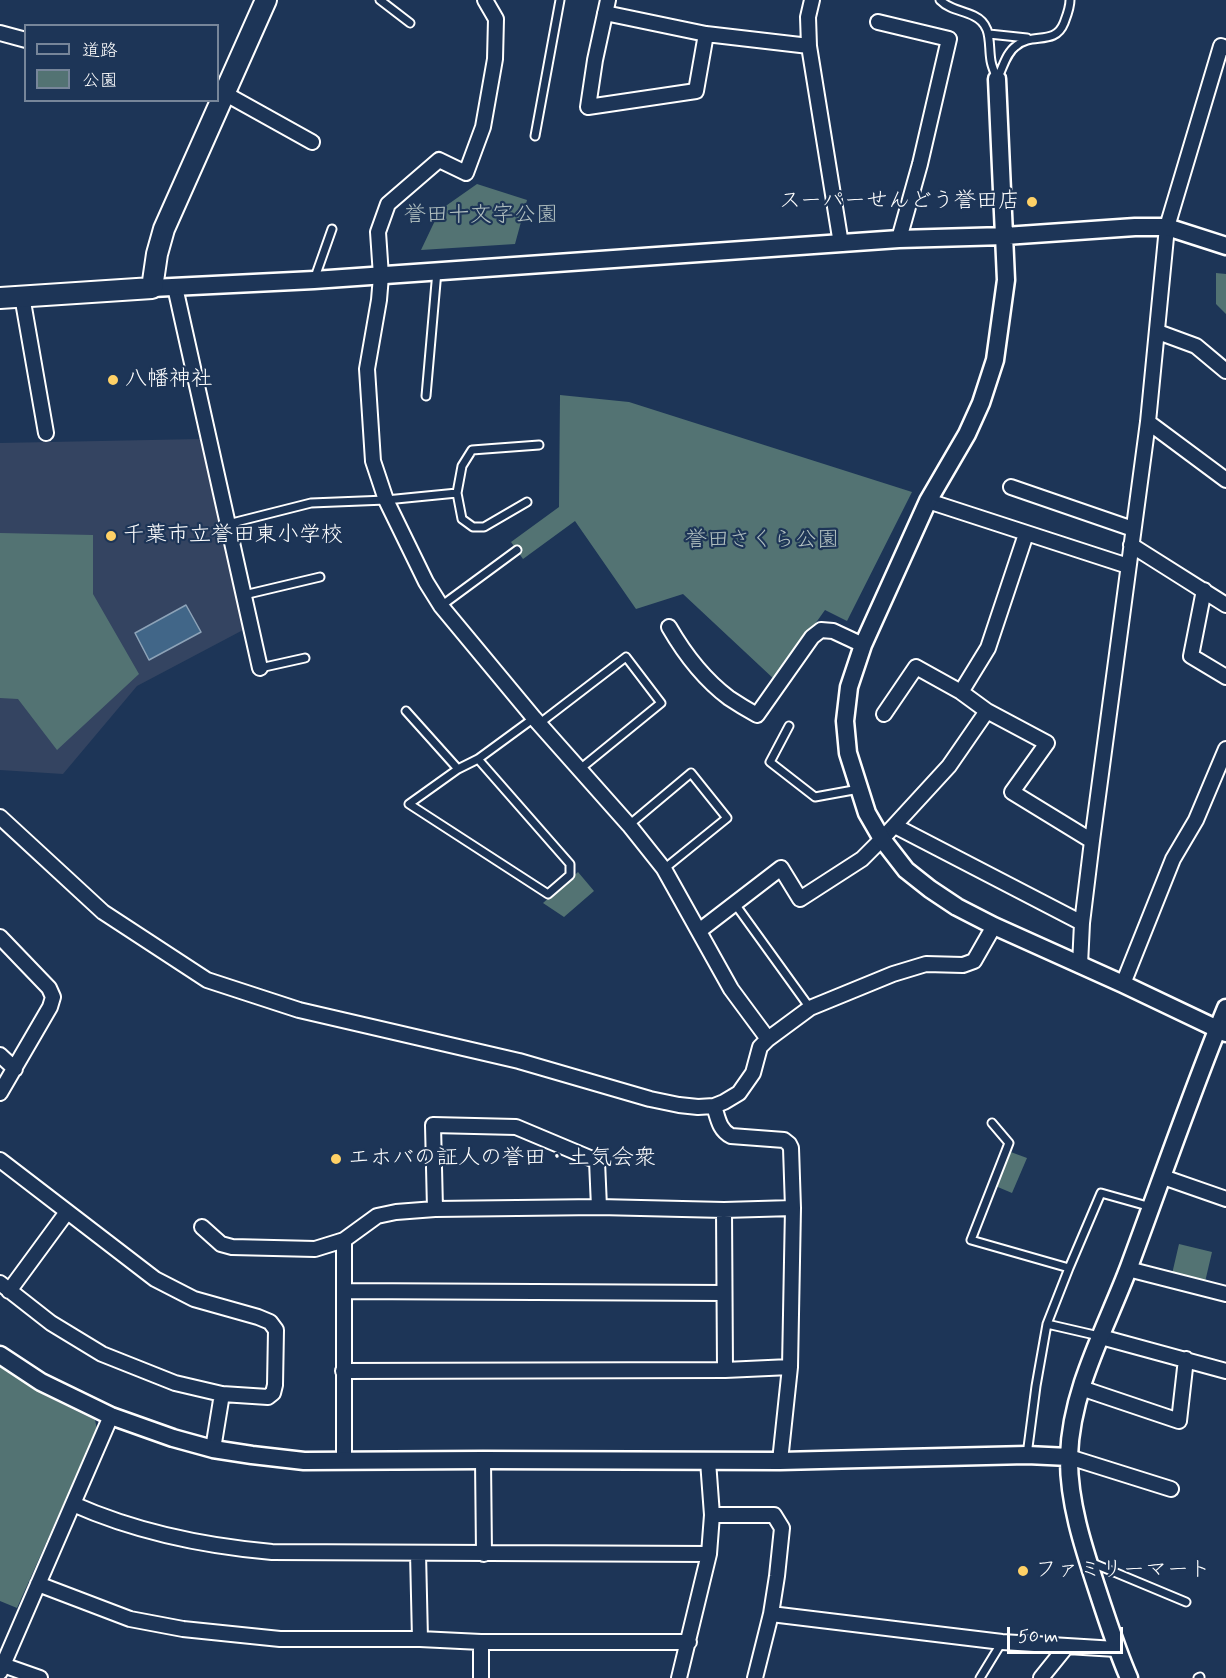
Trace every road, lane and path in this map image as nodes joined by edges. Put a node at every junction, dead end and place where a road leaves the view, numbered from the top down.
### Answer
1 (266, 0) edge
2 (380, 0) edge
3 (485, 0) edge
4 (560, 0) edge
5 (812, 0) edge
6 (940, 0) edge
7 (1070, 0) edge
8 (607, 7) edge
9 (878, 22) dead end
10 (410, 23) dead end
11 (0, 33) edge
12 (706, 34) junction
13 (989, 34) junction
14 (1030, 38) junction
15 (24, 39) edge
16 (809, 46) junction
17 (1226, 48) edge
18 (997, 79) junction
19 (221, 92) edge
20 (217, 102) edge
21 (535, 136) dead end
22 (312, 142) dead end
23 (1167, 227) junction
24 (332, 229) dead end
25 (1005, 236) junction
26 (898, 239) junction
27 (841, 244) junction
28 (1226, 246) edge
29 (437, 271) junction
30 (381, 276) junction
31 (314, 280) junction
32 (175, 287) junction
33 (152, 288) junction
34 (22, 296) junction
35 (0, 298) edge
36 (1158, 332) junction
37 (1226, 371) edge
38 (426, 396) dead end
39 (1148, 422) junction
40 (46, 433) dead end
41 (539, 445) dead end
42 (1226, 480) edge
43 (1011, 487) dead end
44 (457, 493) junction
45 (386, 500) junction
46 (928, 501) junction
47 (527, 502) dead end
48 (228, 524) junction
49 (1133, 529) junction
50 (1026, 534) junction
51 (1131, 545) junction
52 (517, 550) dead end
53 (1128, 566) junction
54 (320, 578) dead end
55 (1204, 591) junction
56 (244, 595) junction
57 (1226, 605) edge
58 (441, 606) junction
59 (669, 627) dead end
60 (863, 645) junction
61 (305, 658) dead end
62 (260, 668) joint
63 (1226, 677) edge
64 (961, 692) junction
65 (406, 711) dead end
66 (987, 711) junction
67 (884, 714) dead end
68 (537, 721) junction
69 (789, 726) dead end
70 (1226, 749) edge
71 (478, 759) junction
72 (458, 769) junction
73 (580, 769) junction
74 (859, 789) junction
75 (0, 817) edge
76 (629, 825) junction
77 (895, 826) junction
78 (882, 839) junction
79 (1092, 841) junction
80 (664, 869) junction
81 (735, 904) junction
82 (1082, 923) junction
83 (994, 926) junction
84 (699, 931) junction
85 (0, 937) edge
86 (1080, 964) junction
87 (1123, 984) junction
88 (810, 1008) junction
89 (1226, 1008) edge
90 (1222, 1031) edge
91 (768, 1039) junction
92 (0, 1055) edge
93 (15, 1070) junction
94 (0, 1093) edge
95 (714, 1106) junction
96 (992, 1123) dead end
97 (0, 1160) edge
98 (1163, 1177) junction
99 (1226, 1199) edge
100 (599, 1207) junction
101 (1151, 1207) junction
102 (793, 1208) junction
103 (435, 1209) junction
104 (724, 1210) junction
105 (67, 1212) junction
106 (202, 1227) dead end
107 (344, 1240) junction
108 (1069, 1268) junction
109 (1128, 1269) junction
110 (4, 1287) edge
111 (345, 1291) junction
112 (724, 1293) junction
113 (1226, 1294) edge
114 (1047, 1324) junction
115 (1101, 1337) junction
116 (0, 1355) edge
117 (1185, 1359) junction
118 (790, 1367) junction
119 (725, 1370) junction
120 (343, 1371) junction
121 (1226, 1371) edge
122 (1081, 1388) junction
123 (222, 1394) junction
124 (111, 1416) junction
125 (213, 1449) junction
126 (1027, 1455) junction
127 (1069, 1457) junction
128 (483, 1460) junction
129 (344, 1461) junction
130 (708, 1461) junction
131 (780, 1461) junction
132 (1171, 1489) dead end
133 (73, 1504) junction
134 (712, 1515) junction
135 (418, 1553) junction
136 (484, 1554) junction
137 (709, 1554) junction
138 (1088, 1561) junction
139 (38, 1584) junction
140 (1186, 1602) dead end
141 (771, 1614) junction
142 (420, 1639) junction
143 (481, 1642) junction
144 (689, 1642) junction
145 (1002, 1642) junction
146 (1066, 1647) junction
147 (1116, 1649) junction
148 (1, 1669) edge
149 (40, 1678) edge
150 (481, 1678) edge
151 (679, 1678) edge
152 (755, 1678) edge
153 (980, 1678) edge
154 (1041, 1678) edge
155 (1129, 1678) edge

1 - 19 main road
2 - 10 lane
3 - 30 street
4 - 21 lane
5 - 16 street
6 - 13 lane
7 - 14 lane
8 - 12 street
8 - 12 street
9 - 26 street
11 - 15 street
12 - 16 street
13 - 14 lane
13 - 18 lane
14 - 18 lane
16 - 27 street
17 - 23 street
18 - 25 street
19 - 22 street
20 - 33 main road
23 - 25 street
23 - 28 street
23 - 36 street
24 - 31 lane
25 - 26 street
25 - 46 street
26 - 27 street
27 - 29 street
29 - 30 street
29 - 38 lane
30 - 31 street
30 - 45 street
31 - 32 street
32 - 33 street
32 - 48 street
33 - 34 main road
34 - 35 main road
34 - 40 street
36 - 37 street
36 - 39 street
39 - 42 street
39 - 49 street
41 - 44 lane
43 - 49 street
44 - 45 lane
44 - 47 lane
45 - 48 lane
45 - 58 street
46 - 50 street
46 - 60 street
48 - 56 street
49 - 51 street
50 - 53 street
50 - 64 street
51 - 53 street
51 - 55 street
52 - 58 lane
53 - 79 street
54 - 56 lane
55 - 57 street
55 - 63 street
56 - 62 street
58 - 68 street
59 - 60 street
60 - 74 street
61 - 62 lane
64 - 66 street
64 - 67 street
65 - 72 lane
66 - 77 street
66 - 79 street
68 - 71 lane
68 - 73 street
68 - 73 lane
69 - 74 lane
70 - 87 street
71 - 72 lane
71 - 72 lane
73 - 76 street
74 - 78 street
75 - 95 street
76 - 80 street
76 - 80 lane
77 - 78 street
77 - 82 street
78 - 81 street
78 - 83 street
79 - 82 street
80 - 84 street
81 - 84 street
81 - 88 lane
82 - 86 street
83 - 86 street
83 - 88 street
84 - 91 street
85 - 93 street
86 - 87 street
87 - 90 street
88 - 91 street
89 - 90 street
90 - 98 street
91 - 95 street
92 - 93 street
93 - 94 street
95 - 102 street
96 - 108 lane
97 - 105 street
98 - 99 street
98 - 101 street
100 - 103 street
100 - 103 street
100 - 104 street
101 - 108 lane
101 - 109 street
102 - 104 street
102 - 118 street
103 - 107 street
104 - 112 street
105 - 110 street
105 - 123 street
106 - 107 street
107 - 111 street
108 - 114 lane
109 - 113 street
109 - 115 street
110 - 123 street
111 - 112 street
111 - 120 street
112 - 119 street
114 - 115 lane
114 - 126 lane
115 - 117 street
115 - 122 street
116 - 124 street
117 - 121 street
117 - 122 street
118 - 119 street
118 - 131 street
119 - 120 street
120 - 129 street
122 - 127 street
123 - 125 street
124 - 125 street
124 - 133 street
125 - 129 street
126 - 127 street
126 - 131 street
127 - 132 street
127 - 138 street
128 - 129 street
128 - 130 street
128 - 136 street
130 - 131 street
130 - 134 street
133 - 135 street
133 - 139 street
134 - 137 street
134 - 141 street
135 - 136 street
135 - 142 street
136 - 137 street
137 - 144 street
138 - 140 lane
138 - 147 street
139 - 142 street
139 - 148 street
141 - 145 street
141 - 152 street
142 - 143 street
143 - 144 street
143 - 150 street
144 - 151 street
145 - 146 street
145 - 153 lane
146 - 147 street
146 - 154 street
147 - 155 street
148 - 149 street

